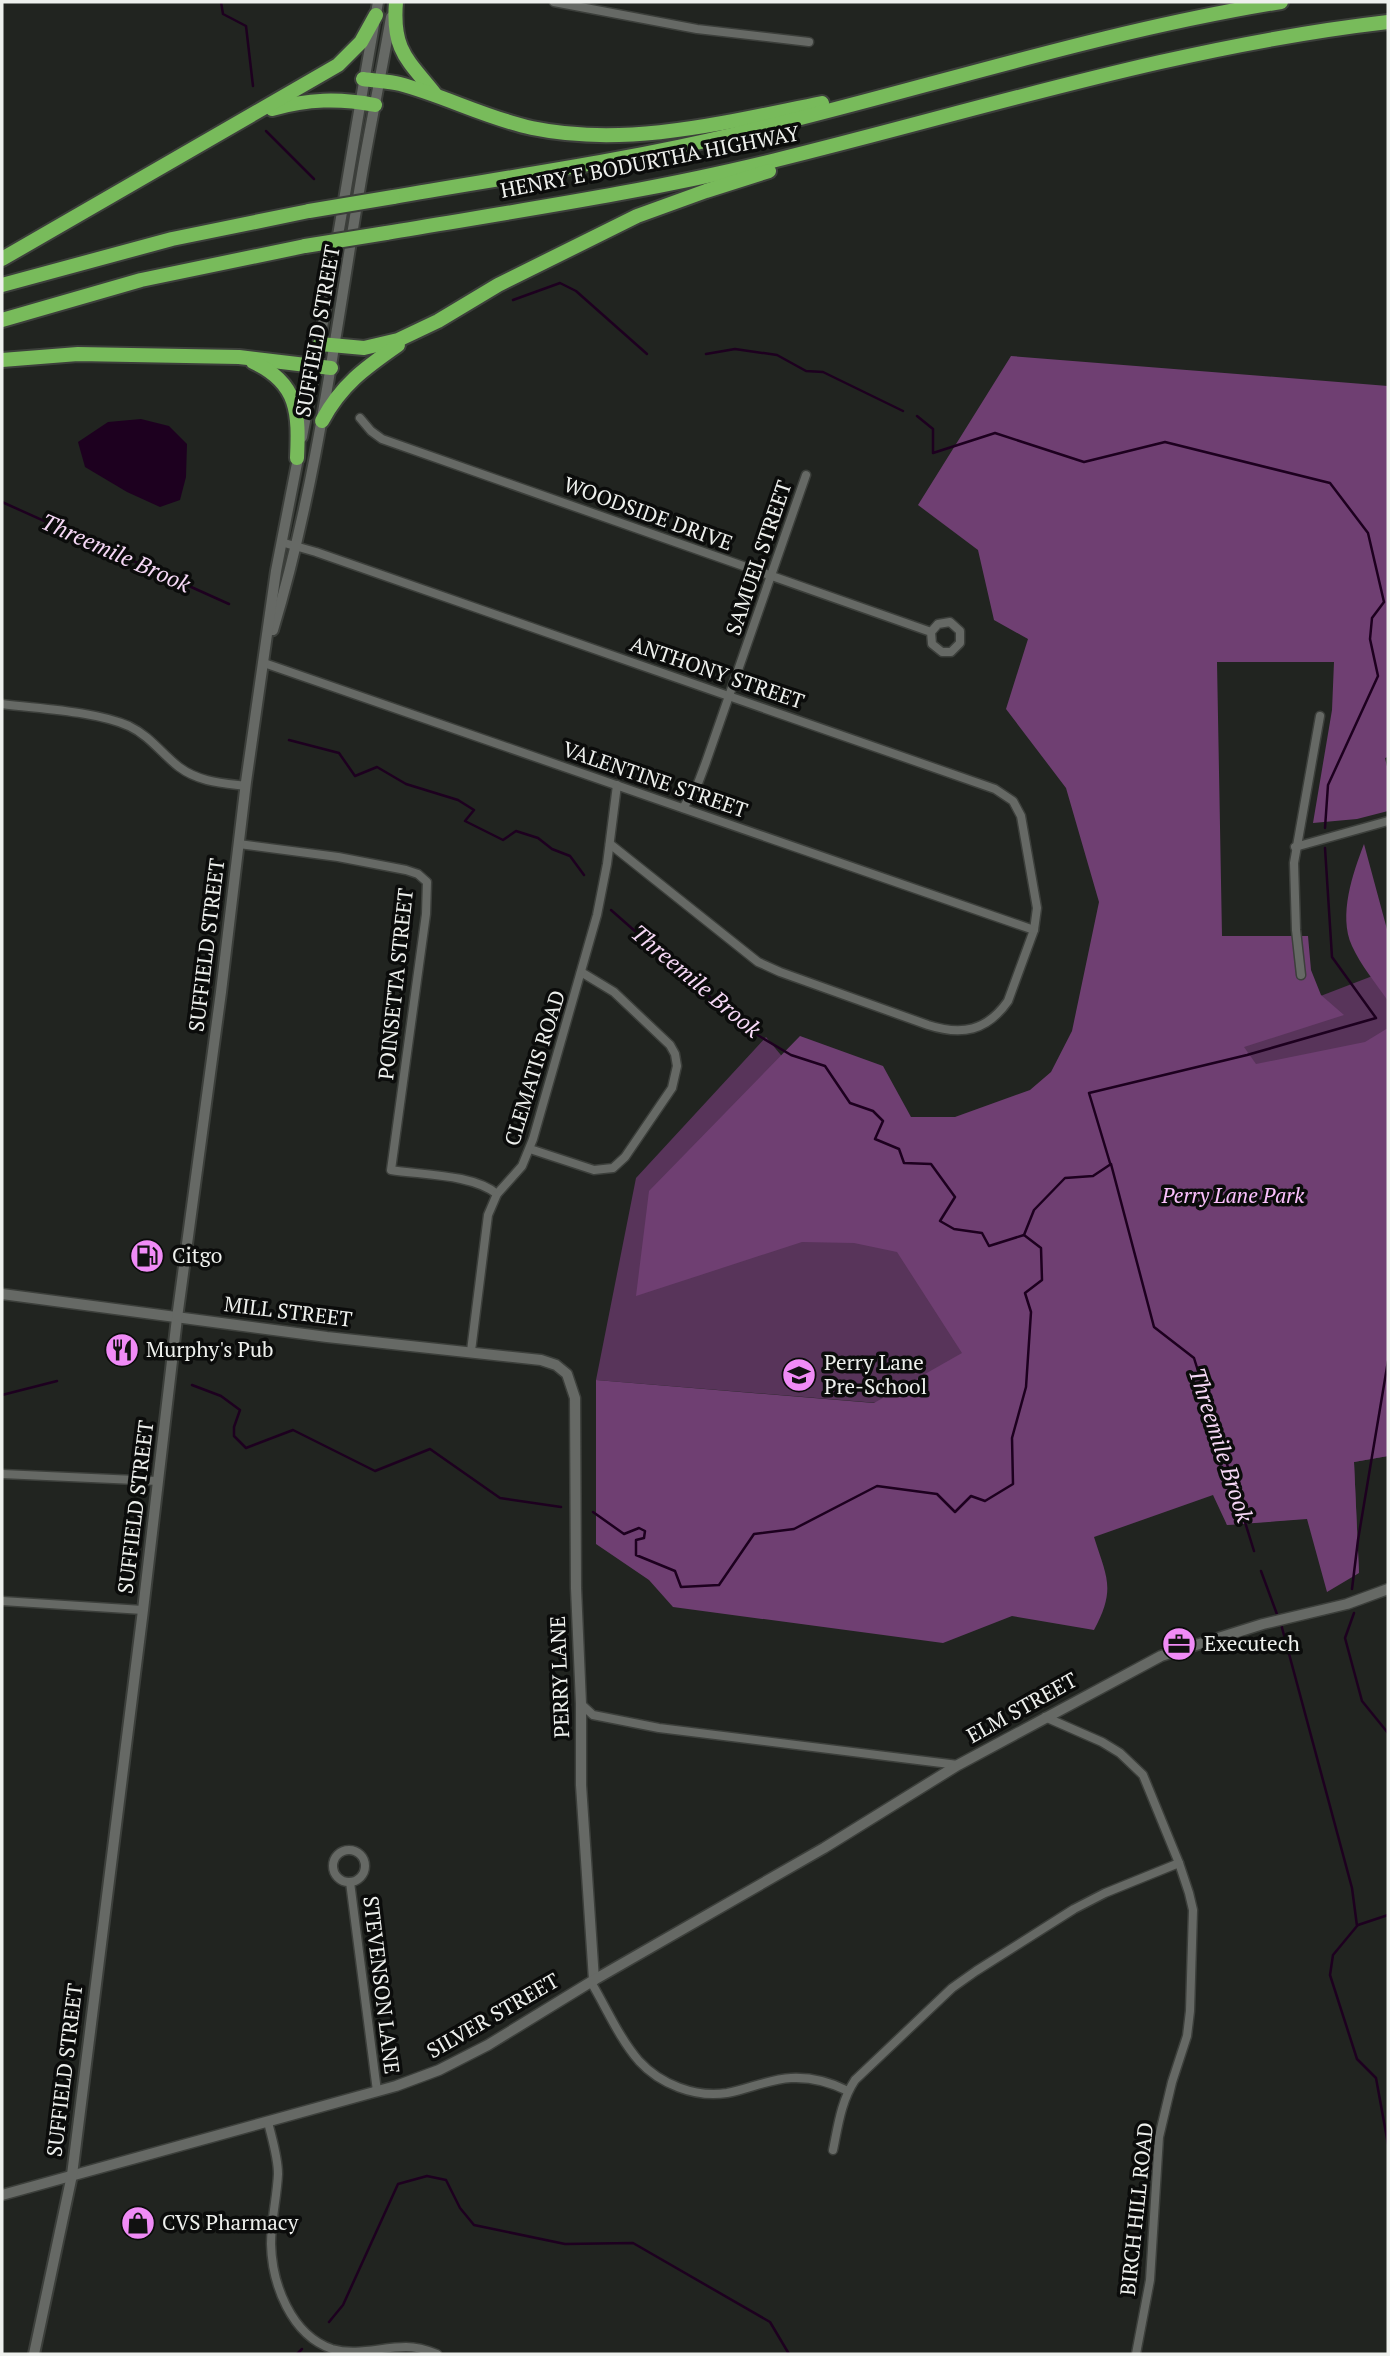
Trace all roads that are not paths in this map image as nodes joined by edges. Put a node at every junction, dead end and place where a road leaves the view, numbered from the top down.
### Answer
1 (395, 2) edge
2 (554, 2) edge
3 (1281, 2) edge
4 (377, 8) edge
5 (1388, 22) edge
6 (809, 42) dead end
7 (363, 79) junction
8 (943, 80) junction
9 (380, 81) junction
10 (436, 96) junction
11 (360, 102) junction
12 (375, 105) junction
13 (247, 117) junction
14 (882, 133) junction
15 (2, 259) edge
16 (2, 285) edge
17 (2, 320) edge
18 (416, 332) junction
19 (327, 345) junction
20 (239, 357) junction
21 (2, 360) edge
22 (315, 366) junction
23 (331, 368) junction
24 (360, 418) dead end
25 (322, 421) junction
26 (297, 458) junction
27 (806, 475) dead end
28 (281, 542) junction
29 (297, 546) junction
30 (772, 577) junction
31 (931, 632) dead end
32 (264, 663) junction
33 (730, 696) junction
34 (2, 704) edge
35 (1320, 716) dead end
36 (617, 785) junction
37 (246, 786) junction
38 (683, 808) junction
39 (1388, 821) edge
40 (239, 844) junction
41 (610, 844) junction
42 (1295, 847) junction
43 (1034, 930) junction
44 (581, 972) junction
45 (1301, 975) dead end
46 (530, 1149) junction
47 (497, 1194) junction
48 (2, 1294) edge
49 (177, 1318) junction
50 (471, 1352) junction
51 (567, 1374) joint
52 (2, 1474) edge
53 (158, 1481) junction
54 (1388, 1589) edge
55 (2, 1601) edge
56 (143, 1610) junction
57 (582, 1704) junction
58 (1045, 1717) junction
59 (958, 1765) junction
60 (1179, 1863) junction
61 (351, 1882) junction
62 (592, 1981) junction
63 (377, 2091) junction
64 (848, 2091) junction
65 (268, 2122) junction
66 (833, 2150) dead end
67 (72, 2175) junction
68 (2, 2195) edge
69 (34, 2354) edge
70 (437, 2354) edge
71 (1136, 2354) edge

1 - 9 main road, SUFFIELD STREET
1 - 10 highway
2 - 6 street
3 - 8 highway, HENRY E BODURTHA HIGHWAY
4 - 7 main road, SUFFIELD STREET
4 - 13 highway
5 - 14 highway, HENRY E BODURTHA HIGHWAY
7 - 9 highway
7 - 11 main road, SUFFIELD STREET
8 - 10 highway
8 - 16 highway, HENRY E BODURTHA HIGHWAY, bridge
9 - 10 highway
9 - 12 main road, SUFFIELD STREET
11 - 12 highway
11 - 13 highway
11 - 19 main road, SUFFIELD STREET
12 - 19 main road, SUFFIELD STREET
13 - 15 highway
14 - 17 highway, HENRY E BODURTHA HIGHWAY, bridge
14 - 18 highway
18 - 19 highway
18 - 25 highway
19 - 22 main road, SUFFIELD STREET
19 - 23 main road, SUFFIELD STREET
20 - 21 highway
20 - 22 highway
20 - 26 highway
22 - 23 highway
22 - 26 main road, SUFFIELD STREET
23 - 25 main road, SUFFIELD STREET
24 - 30 street, WOODSIDE DRIVE
25 - 29 main road, SUFFIELD STREET
26 - 28 main road, SUFFIELD STREET
27 - 30 street, SAMUEL STREET
28 - 29 street, ANTHONY STREET
28 - 32 main road, SUFFIELD STREET
29 - 32 main road, SUFFIELD STREET
29 - 33 street, ANTHONY STREET
30 - 31 street, WOODSIDE DRIVE
30 - 33 street, SAMUEL STREET
32 - 36 street, VALENTINE STREET
32 - 37 main road, SUFFIELD STREET
33 - 38 street, SAMUEL STREET
33 - 43 street, ANTHONY STREET
34 - 37 street
35 - 42 street
36 - 38 street, VALENTINE STREET
36 - 41 street, CLEMATIS ROAD
37 - 40 main road, SUFFIELD STREET
38 - 43 street, VALENTINE STREET
39 - 42 street
40 - 47 street, POINSETTA STREET
40 - 49 main road, SUFFIELD STREET
41 - 43 street, ANTHONY STREET
41 - 44 street, CLEMATIS ROAD
42 - 45 street
44 - 46 street, CLEMATIS ROAD
44 - 46 street
46 - 47 street, CLEMATIS ROAD
47 - 50 street, CLEMATIS ROAD
48 - 49 street, MILL STREET
49 - 50 street, MILL STREET
49 - 53 main road, SUFFIELD STREET
50 - 51 street, MILL STREET
51 - 57 street, PERRY LANE
52 - 53 street
53 - 56 main road, SUFFIELD STREET
54 - 58 street, ELM STREET
55 - 56 street
56 - 67 main road, SUFFIELD STREET
57 - 59 street, ELM STREET
57 - 62 street, PERRY LANE
58 - 59 street, ELM STREET
58 - 60 street, BIRCH HILL ROAD
59 - 62 street, SILVER STREET
60 - 64 street
60 - 71 street, BIRCH HILL ROAD
61 - 61 street, STEVENSON LANE
61 - 63 street, STEVENSON LANE
62 - 63 street, SILVER STREET
62 - 64 street
63 - 65 street, SILVER STREET
64 - 66 street
65 - 67 street, SILVER STREET
65 - 70 street
67 - 68 street, SILVER STREET
67 - 69 main road, SUFFIELD STREET

